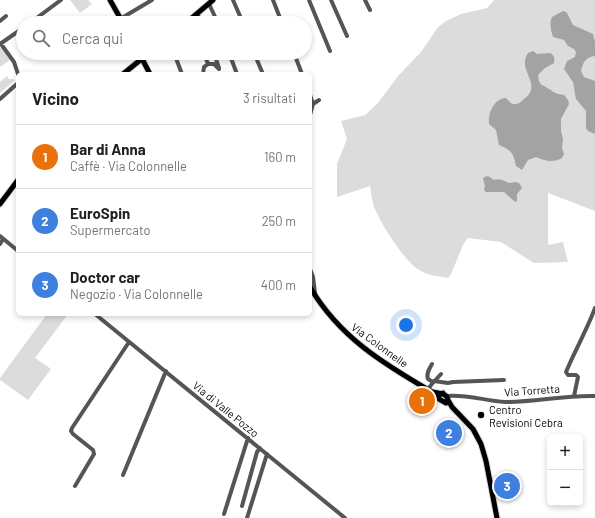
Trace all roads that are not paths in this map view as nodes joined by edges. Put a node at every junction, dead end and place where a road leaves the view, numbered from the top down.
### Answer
1 (61, 0) edge
2 (110, 0) edge
3 (152, 0) edge
4 (213, 0) edge
5 (233, 0) edge
6 (273, 0) edge
7 (309, 0) edge
8 (331, 0) edge
9 (366, 0) edge
10 (209, 4) junction
11 (370, 10) dead end
12 (197, 14) edge
13 (6, 16) dead end
14 (39, 16) edge
15 (119, 16) edge
16 (129, 16) edge
17 (215, 16) edge
18 (239, 16) edge
19 (279, 16) edge
20 (0, 21) edge
21 (16, 33) edge
22 (346, 36) dead end
23 (1, 44) edge
24 (330, 51) dead end
25 (141, 60) edge
26 (143, 60) edge
27 (177, 60) edge
28 (207, 60) edge
29 (216, 60) edge
30 (232, 60) edge
31 (257, 60) edge
32 (297, 60) edge
33 (208, 64) junction
34 (17, 72) edge
35 (126, 72) edge
36 (149, 72) edge
37 (181, 72) edge
38 (203, 72) edge
39 (236, 72) edge
40 (262, 72) edge
41 (301, 72) edge
42 (16, 85) edge
43 (0, 99) edge
44 (319, 100) dead end
45 (312, 101) edge
46 (313, 104) junction
47 (312, 108) edge
48 (16, 183) edge
49 (0, 204) edge
50 (1, 237) edge
51 (0, 244) edge
52 (16, 249) edge
53 (312, 276) edge
54 (312, 291) edge
55 (315, 296) junction
56 (595, 308) edge
57 (97, 316) edge
58 (129, 342) junction
59 (432, 364) dead end
60 (166, 371) junction
61 (441, 374) dead end
62 (504, 380) dead end
63 (434, 382) junction
64 (430, 391) junction
65 (574, 396) junction
66 (595, 396) edge
67 (447, 399) junction
68 (248, 438) junction
69 (260, 448) junction
70 (267, 454) junction
71 (124, 475) dead end
72 (75, 486) dead end
73 (242, 506) dead end
74 (224, 514) dead end
75 (340, 516) edge
76 (247, 518) edge
77 (345, 518) edge
78 (497, 518) edge

1 - 14 street
2 - 15 main road
3 - 16 street
4 - 10 main road
5 - 18 street
6 - 19 street
7 - 24 street
8 - 22 street
9 - 11 street
10 - 12 main road
10 - 17 street
13 - 20 street
21 - 23 street
23 - 34 street
25 - 35 main road
26 - 36 main road
27 - 37 street
28 - 33 street
29 - 33 street
30 - 39 street
31 - 40 street
32 - 41 street
33 - 38 street
42 - 43 street
44 - 46 street
45 - 46 street
46 - 47 street
48 - 49 main road
50 - 51 street
50 - 52 street
53 - 55 street
54 - 55 main road, Via Colonnelle
55 - 64 main road, Via Colonnelle
56 - 65 street
57 - 58 street, Via di Valle Pozzo
58 - 60 street, Via di Valle Pozzo
58 - 72 street
59 - 63 street
60 - 68 street, Via di Valle Pozzo
60 - 71 street
61 - 63 street
62 - 63 street
63 - 64 street
64 - 67 main road, Via Colonnelle
64 - 67 main road, Via Colonnelle
65 - 66 street, Via Torretta
65 - 67 street, Via Torretta
67 - 78 main road, Via Colonnelle
68 - 69 street, Via di Valle Pozzo
68 - 74 street
69 - 70 street, Via di Valle Pozzo
69 - 73 street
70 - 75 street, Via di Valle Pozzo
70 - 76 street
75 - 77 street, Via di Valle Pozzo

